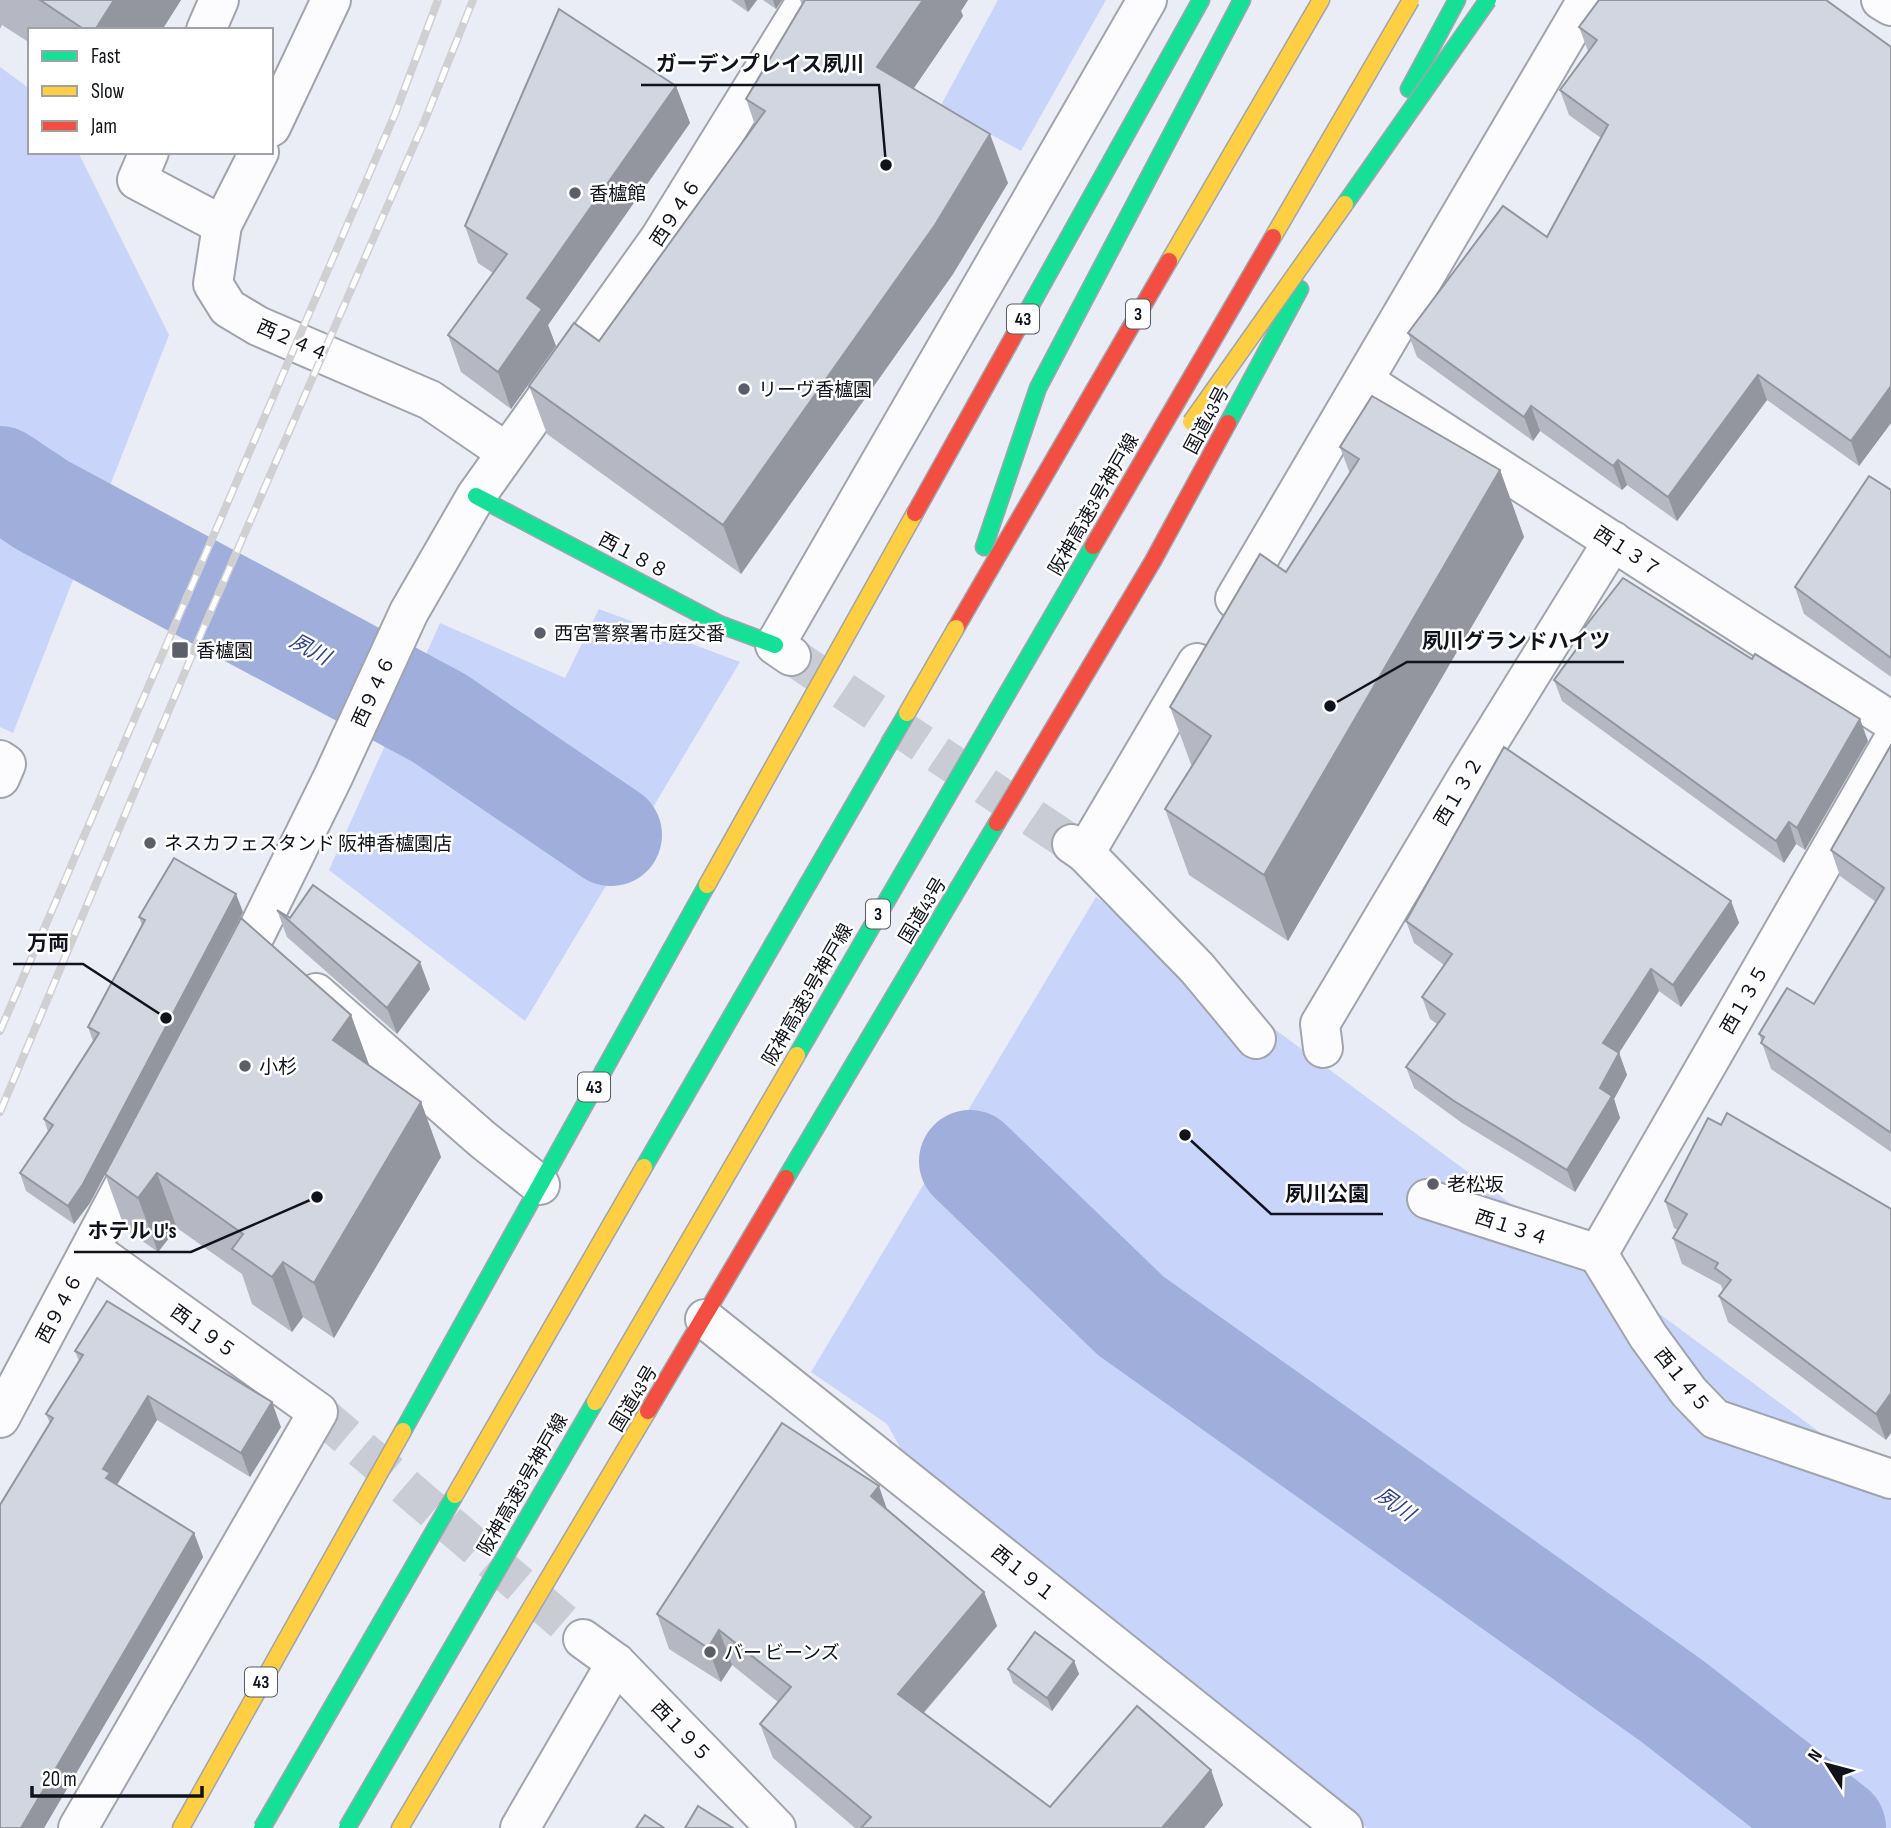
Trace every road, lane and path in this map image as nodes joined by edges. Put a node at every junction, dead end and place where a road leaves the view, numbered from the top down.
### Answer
1 (219, 0) edge
2 (331, 0) edge
3 (807, 0) edge
4 (1147, 0) edge
5 (1201, 0) edge
6 (1242, 0) edge
7 (1321, 0) edge
8 (1411, 0) edge
9 (1457, 0) edge
10 (1488, 0) edge
11 (1587, 0) edge
12 (1881, 0) edge
13 (1891, 6) edge
14 (207, 28) edge
15 (273, 123) edge
16 (148, 154) edge
17 (258, 154) edge
18 (222, 225) junction
19 (1364, 381) junction
20 (1181, 436) dead end
21 (506, 452) junction
22 (1157, 470) dead end
23 (476, 496) junction
24 (1613, 541) junction
25 (956, 628) junction
26 (1037, 640) junction
27 (783, 651) joint
28 (1891, 721) edge
29 (1891, 744) edge
30 (254, 938) junction
31 (217, 1010) edge
32 (1256, 1039) dead end
33 (1323, 1048) dead end
34 (154, 1130) edge
35 (540, 1185) junction
36 (1427, 1199) dead end
37 (91, 1250) junction
38 (1598, 1254) junction
39 (705, 1319) junction
40 (0, 1418) edge
41 (1891, 1479) edge
42 (583, 1639) tunnel mouth
43 (616, 1663) junction
44 (78, 1828) edge
45 (181, 1828) edge
46 (262, 1828) edge
47 (347, 1828) edge
48 (400, 1828) edge
49 (520, 1828) edge
50 (776, 1828) edge
51 (1343, 1828) edge

1 - 14 street
2 - 15 street
3 - 21 street, 西９４６
4 - 27 street
5 - 35 main road, 43
6 - 25 main road
7 - 25 main road, 3
8 - 26 main road, 阪神高速3号神戸線 / 3, bridge
9 - 39 main road, 国道43号
10 - 20 main road, bridge
11 - 19 street
12 - 13 street
16 - 18 street
17 - 18 street, 西２４４
18 - 21 street, 西２４４
19 - 24 street, 西１３７
19 - 32 street
21 - 23 street, 西９４６
22 - 26 main road, bridge
23 - 27 main road, 西１８８
23 - 30 street, 西９４６
24 - 28 street, 西１３７
24 - 33 street, 西１３２
25 - 46 main road, 3, bridge
26 - 47 main road, 阪神高速3号神戸線 / 3, bridge
29 - 38 street, 西１３５
30 - 31 street, 西９４６
30 - 35 street
34 - 37 street, 西９４６
35 - 45 main road, 43
36 - 38 street, 西１３４
37 - 40 street, 西９４６
37 - 44 street, 西１９５
38 - 41 street, 西１４５
39 - 48 main road, 国道43号
39 - 51 street, 西１９１
42 - 43 street, 西１９５
43 - 49 street
43 - 50 street, 西１９５

